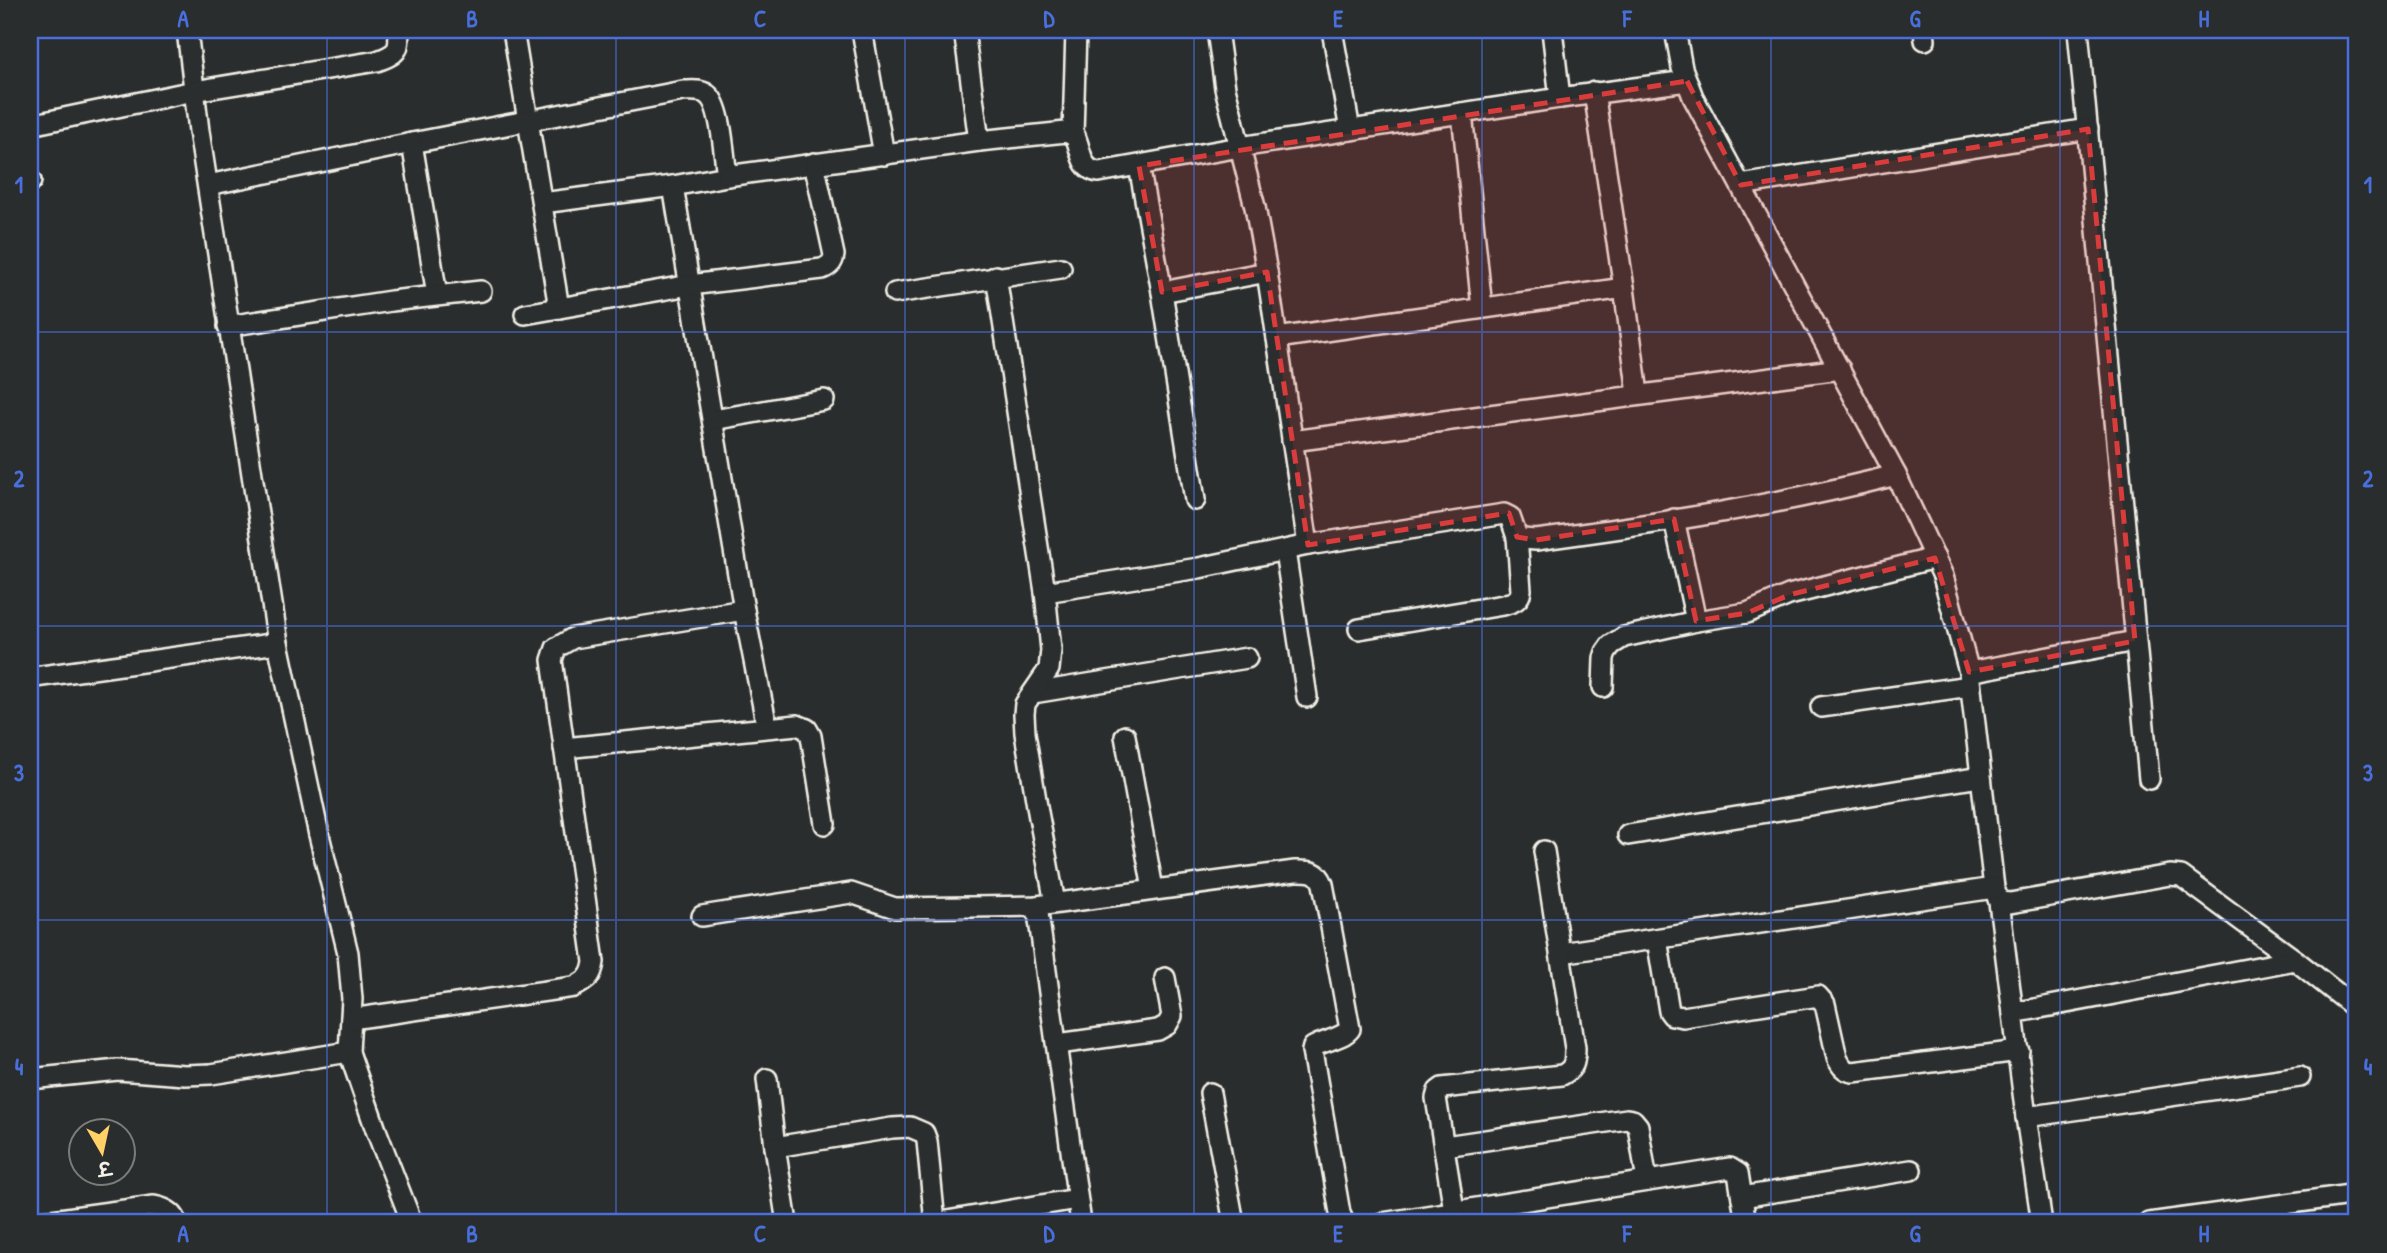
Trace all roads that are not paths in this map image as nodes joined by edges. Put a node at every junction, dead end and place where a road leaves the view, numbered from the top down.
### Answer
1 (187, 30) edge
2 (398, 30) edge
3 (513, 30) edge
4 (862, 30) edge
5 (964, 30) edge
6 (1076, 30) edge
7 (1217, 30) edge
8 (1332, 30) edge
9 (1552, 30) edge
10 (1675, 30) edge
11 (2078, 30) edge
12 (1687, 81) junction
13 (194, 92) junction
14 (1594, 92) junction
15 (1560, 97) junction
16 (1462, 113) junction
17 (529, 120) junction
18 (40, 122) dead end
19 (2088, 129) junction
20 (1350, 130) junction
21 (1073, 134) junction
22 (979, 141) junction
23 (412, 143) junction
24 (1240, 147) junction
25 (884, 155) junction
26 (814, 163) junction
27 (1139, 166) junction
28 (726, 176) junction
29 (1741, 185) junction
30 (208, 186) junction
31 (673, 187) junction
32 (542, 203) junction
33 (1061, 268) dead end
34 (1267, 272) junction
35 (996, 276) junction
36 (690, 285) junction
37 (1624, 288) junction
38 (481, 291) dead end
39 (1162, 292) junction
40 (895, 293) dead end
41 (437, 295) junction
42 (559, 308) junction
43 (1482, 308) junction
44 (524, 314) dead end
45 (228, 326) junction
46 (1277, 338) junction
47 (1840, 369) junction
48 (1638, 394) junction
49 (824, 400) dead end
50 (713, 420) junction
51 (1292, 441) junction
52 (1896, 475) junction
53 (1195, 500) dead end
54 (1674, 519) junction
55 (1517, 537) junction
56 (1308, 545) junction
57 (1285, 551) junction
58 (1935, 558) junction
59 (1045, 592) junction
60 (744, 610) junction
61 (1696, 621) junction
62 (1359, 629) dead end
63 (2135, 641) junction
64 (278, 643) junction
65 (1247, 658) dead end
66 (35, 677) dead end
67 (1970, 679) junction
68 (1603, 687) dead end
69 (1033, 693) junction
70 (1307, 697) dead end
71 (1821, 707) dead end
72 (767, 727) junction
73 (1125, 736) dead end
74 (564, 748) junction
75 (1980, 777) junction
76 (2149, 779) dead end
77 (825, 824) dead end
78 (1628, 835) dead end
79 (1545, 851) dead end
80 (1153, 889) junction
81 (1997, 895) junction
82 (1046, 904) junction
83 (702, 916) dead end
84 (1657, 939) junction
85 (1561, 953) junction
86 (2295, 960) junction
87 (1165, 978) dead end
88 (2357, 1009) edge
89 (2013, 1013) junction
90 (351, 1019) junction
91 (1058, 1044) junction
92 (2019, 1051) junction
93 (349, 1052) junction
94 (2300, 1077) dead end
95 (30, 1079) edge
96 (767, 1079) dead end
97 (1210, 1093) dead end
98 (2026, 1117) junction
99 (1445, 1146) junction
100 (775, 1147) junction
101 (1911, 1170) dead end
102 (1647, 1181) junction
103 (2357, 1194) edge
104 (1742, 1197) junction
105 (1077, 1199) junction
106 (1455, 1217) edge
107 (30, 1223) edge
108 (177, 1223) edge
109 (412, 1223) edge
110 (787, 1223) edge
111 (935, 1223) edge
112 (1081, 1223) edge
113 (1234, 1223) edge
114 (1344, 1223) edge
115 (1382, 1223) edge
116 (1746, 1223) edge
117 (2042, 1223) edge
118 (2149, 1223) edge

1 - 13 street
2 - 13 street
3 - 17 street
4 - 25 street
5 - 22 street
6 - 21 street
7 - 24 street
8 - 20 street
9 - 15 street
10 - 12 street
11 - 19 street
12 - 14 street
12 - 29 street
13 - 18 street
13 - 30 street
14 - 15 street
14 - 37 street
15 - 16 street
16 - 20 street
16 - 43 street
17 - 23 street
17 - 28 street
17 - 32 street
19 - 29 street
19 - 63 street
20 - 24 street
21 - 22 street
21 - 27 street
22 - 25 street
23 - 30 street
23 - 41 street
24 - 27 street
24 - 34 street
25 - 26 street
26 - 28 street
26 - 36 street
27 - 39 street
28 - 31 street
29 - 47 street
30 - 45 street
31 - 32 street
31 - 36 street
32 - 42 street
33 - 35 street
34 - 39 street
34 - 46 street
35 - 40 street
35 - 59 street
36 - 42 street
36 - 50 street
37 - 43 street
37 - 48 street
38 - 41 street
39 - 53 street
41 - 45 street
42 - 44 street
43 - 46 street
45 - 64 street
46 - 51 street
47 - 48 street
47 - 52 street
48 - 51 street
49 - 50 street
50 - 60 street
51 - 56 street
52 - 54 street
52 - 58 street
54 - 55 street
54 - 61 street
55 - 56 street
55 - 62 street
56 - 57 street
57 - 59 street
57 - 70 street
58 - 61 street
58 - 67 street
59 - 69 street
60 - 72 street
60 - 74 street
61 - 68 street
63 - 67 street
63 - 76 street
64 - 66 street
64 - 90 street
65 - 69 street
67 - 71 street
67 - 75 street
69 - 82 street
72 - 74 street
72 - 77 street
73 - 80 street
74 - 90 street
75 - 78 street
75 - 81 street
79 - 85 street
80 - 82 street
80 - 114 street
81 - 84 street
81 - 86 street
81 - 89 street
82 - 83 street
82 - 91 street
84 - 85 street
84 - 92 street
85 - 99 street
86 - 88 street
86 - 89 street
87 - 91 street
89 - 92 street
90 - 93 street
91 - 105 street
92 - 98 street
93 - 95 street
93 - 109 street
94 - 98 street
96 - 100 street
97 - 113 street
98 - 117 street
99 - 102 street
99 - 106 street
100 - 110 street
100 - 111 street
101 - 104 street
102 - 104 street
102 - 106 street
103 - 118 street
104 - 116 street
105 - 111 street
105 - 112 street
106 - 115 street
107 - 108 street

